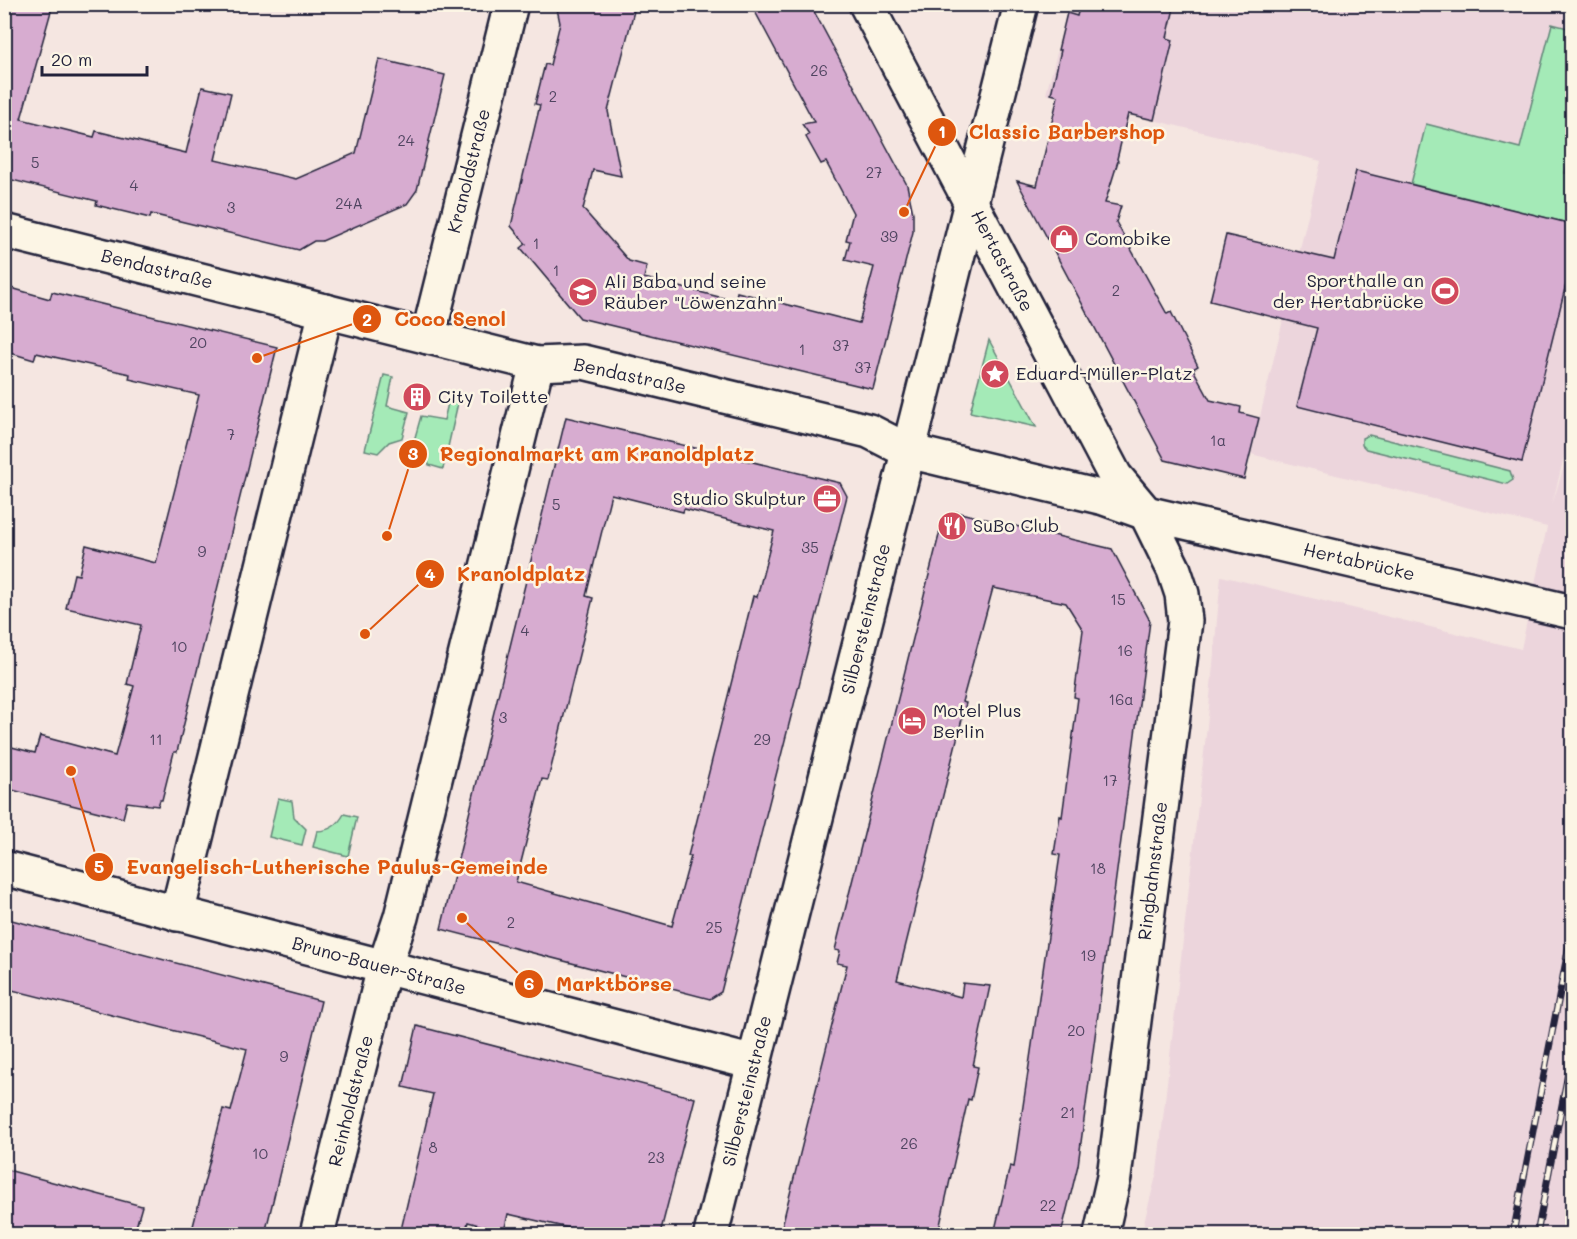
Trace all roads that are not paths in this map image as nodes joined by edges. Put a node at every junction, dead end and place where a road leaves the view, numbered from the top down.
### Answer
1 (511, 4) edge
2 (866, 4) edge
3 (1021, 4) edge
4 (971, 202) junction
5 (4, 231) edge
6 (326, 311) junction
7 (428, 337) junction
8 (537, 364) junction
9 (908, 451) junction
10 (1146, 513) junction
11 (1572, 612) edge
12 (4, 868) edge
13 (177, 914) junction
14 (384, 968) junction
15 (754, 1063) junction
16 (317, 1234) edge
17 (711, 1234) edge
18 (1101, 1234) edge

1 - 7 street, Kranoldstraße
2 - 4 street, Hertastraße
3 - 4 street, Silbersteinstraße
4 - 9 street, Silbersteinstraße
4 - 10 street, Hertastraße
5 - 6 street, Bendastraße
6 - 7 street, Bendastraße
6 - 13 street
7 - 8 street, Bendastraße
8 - 9 street, Bendastraße
8 - 14 street, Reinholdstraße
9 - 10 street, Bendastraße
9 - 15 street, Silbersteinstraße
10 - 11 street, Hertabrücke
10 - 18 street, Ringbahnstraße
12 - 13 street, Bruno-Bauer-Straße
13 - 14 street, Bruno-Bauer-Straße
14 - 15 street, Bruno-Bauer-Straße
14 - 16 street, Reinholdstraße
15 - 17 street, Silbersteinstraße

